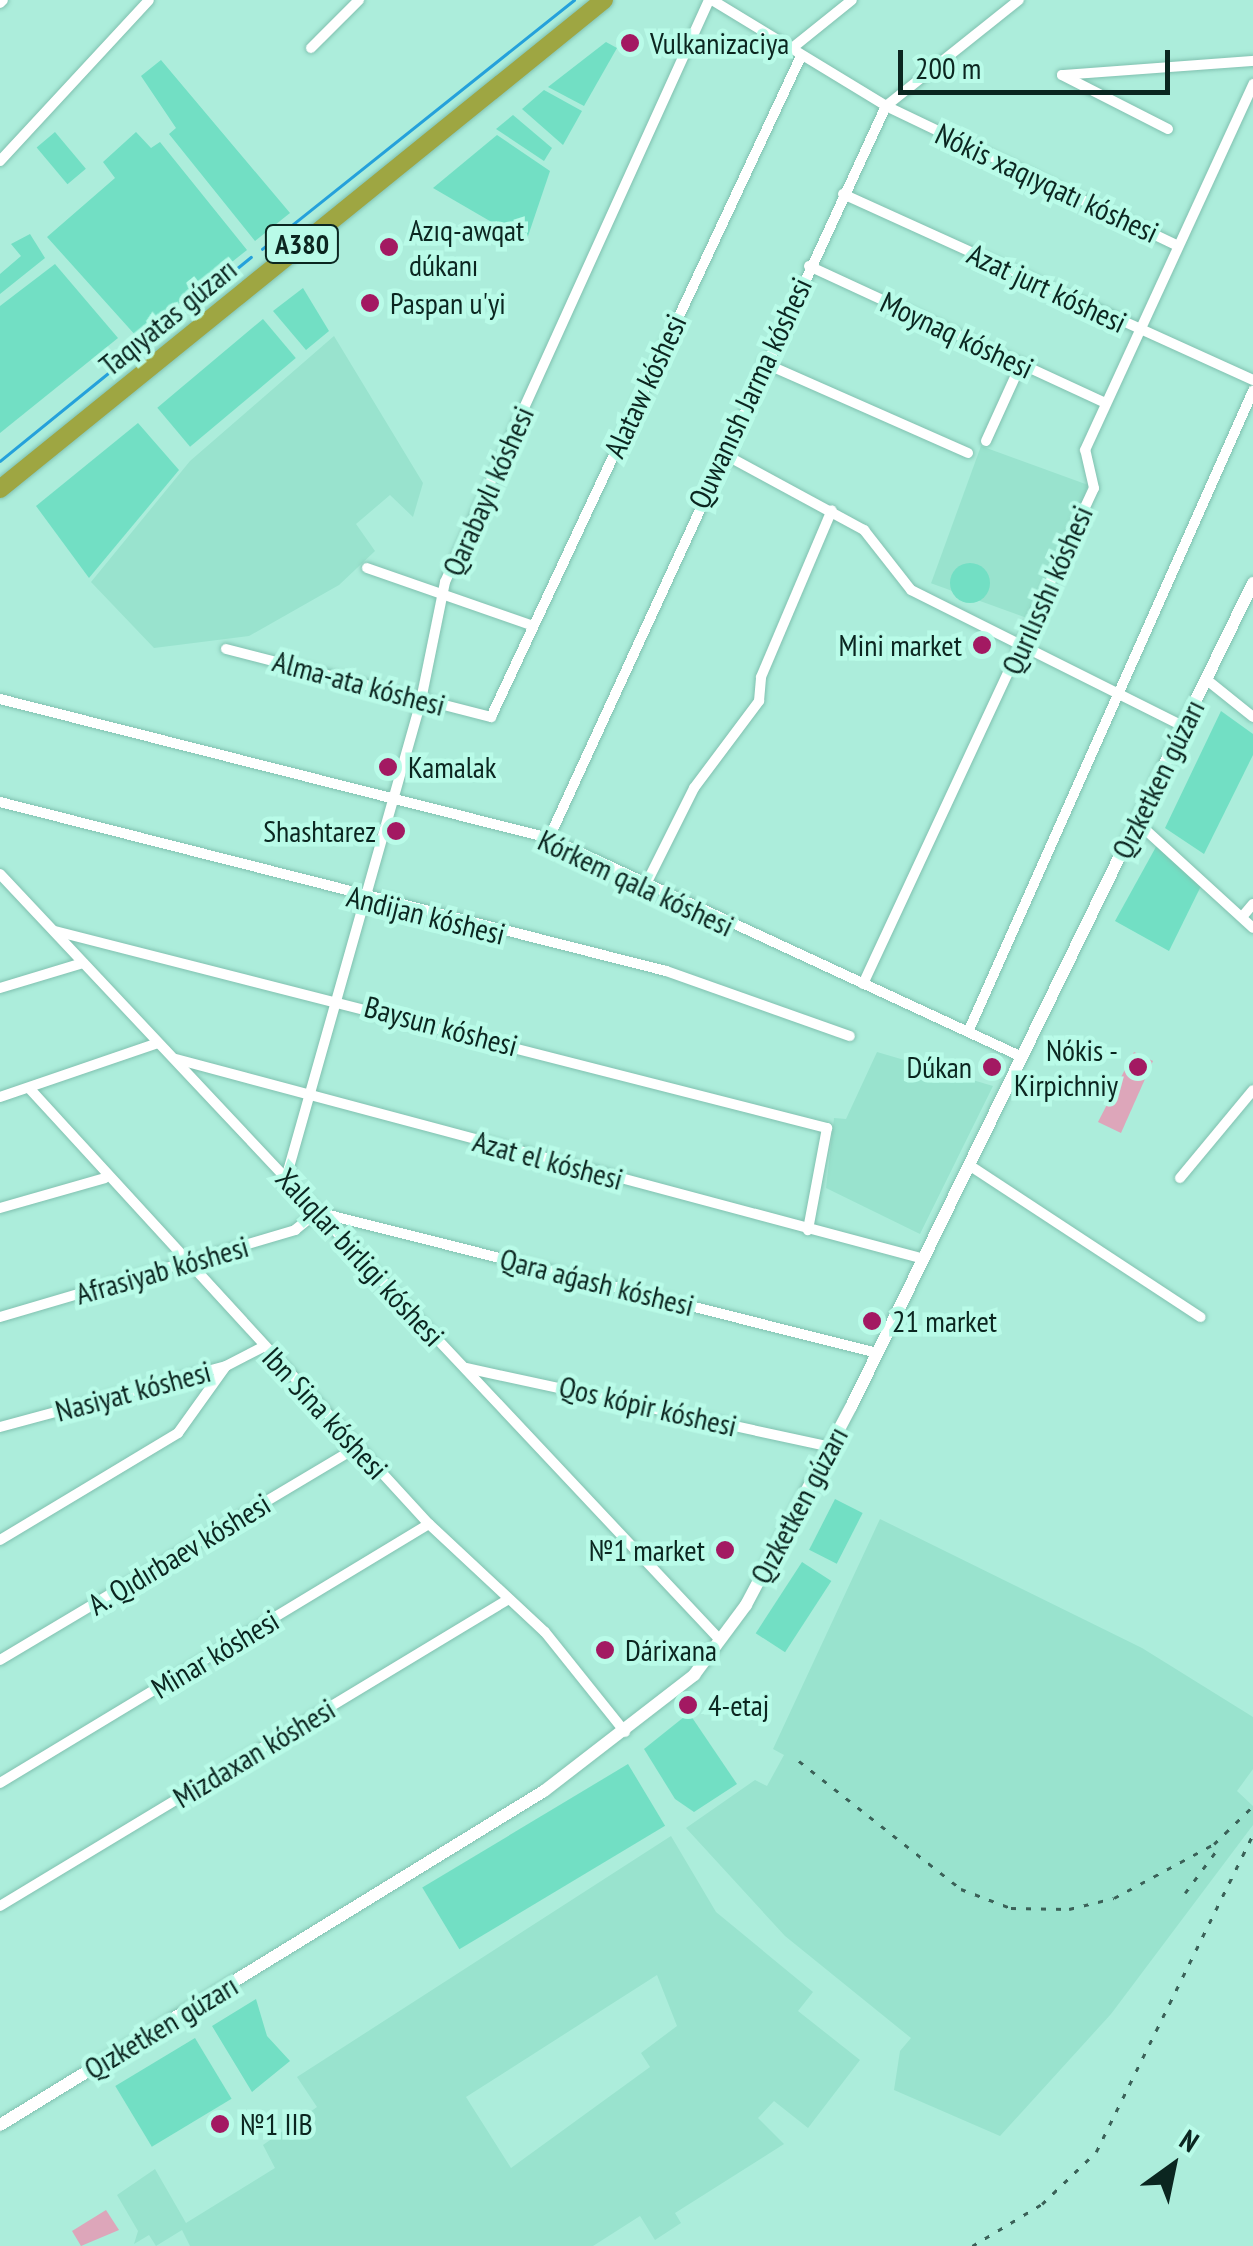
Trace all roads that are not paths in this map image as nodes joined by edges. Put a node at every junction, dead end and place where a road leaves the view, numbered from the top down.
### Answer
1 (150, 0) edge
2 (359, 0) edge
3 (604, 0) edge
4 (711, 0) edge
5 (852, 0) edge
6 (1019, 0) edge
7 (310, 48) dead end
8 (796, 52) junction
9 (1253, 61) edge
10 (1253, 84) edge
11 (886, 106) junction
12 (1168, 128) dead end
13 (0, 161) edge
14 (843, 194) junction
15 (1176, 244) junction
16 (809, 266) junction
17 (1138, 330) junction
18 (764, 363) junction
19 (1021, 364) junction
20 (1253, 380) edge
21 (1253, 391) edge
22 (1105, 403) junction
23 (986, 442) dead end
24 (722, 453) junction
25 (968, 453) dead end
26 (0, 489) edge
27 (832, 510) junction
28 (366, 568) dead end
29 (1253, 583) edge
30 (443, 596) junction
31 (531, 625) junction
32 (1022, 646) junction
33 (226, 649) dead end
34 (1207, 680) junction
35 (1124, 696) junction
36 (0, 699) edge
37 (421, 700) junction
38 (491, 717) joint
39 (1253, 717) edge
40 (1184, 727) junction
41 (394, 800) junction
42 (0, 802) edge
43 (1137, 822) junction
44 (550, 838) junction
45 (0, 874) edge
46 (646, 884) junction
47 (365, 899) junction
48 (1253, 904) edge
49 (1242, 917) junction
50 (1253, 928) edge
51 (54, 931) junction
52 (83, 962) junction
53 (863, 984) junction
54 (0, 988) edge
55 (338, 998) junction
56 (968, 1032) junction
57 (850, 1036) dead end
58 (158, 1044) junction
59 (1022, 1057) junction
60 (173, 1058) junction
61 (29, 1088) junction
62 (1253, 1090) edge
63 (0, 1096) edge
64 (312, 1098) junction
65 (970, 1165) junction
66 (105, 1178) junction
67 (286, 1178) junction
68 (1180, 1178) dead end
69 (0, 1208) edge
70 (318, 1212) junction
71 (808, 1230) junction
72 (924, 1258) junction
73 (186, 1264) junction
74 (0, 1317) edge
75 (1200, 1317) dead end
76 (263, 1346) junction
77 (878, 1353) junction
78 (226, 1366) junction
79 (465, 1368) junction
80 (0, 1427) edge
81 (830, 1446) junction
82 (357, 1447) junction
83 (430, 1524) junction
84 (0, 1540) edge
85 (507, 1600) junction
86 (720, 1640) junction
87 (0, 1660) edge
88 (625, 1732) junction
89 (0, 1783) edge
90 (0, 1906) edge
91 (0, 2125) edge

1 - 13 street
2 - 7 street
3 - 26 highway, Taqıyatas gúzarı / A380
4 - 8 street, Nókis xaqıyqatı kóshesi
4 - 30 street, Qarabaylı kóshesi
5 - 8 street, Alataw kóshesi
6 - 11 street, Quwanısh Jarma kóshesi
8 - 11 street, Nókis xaqıyqatı kóshesi
8 - 31 street, Alataw kóshesi
9 - 12 street
10 - 15 street, Qurılısshı kóshesi
11 - 14 street, Quwanısh Jarma kóshesi
11 - 15 street, Nókis xaqıyqatı kóshesi
14 - 16 street, Quwanısh Jarma kóshesi
14 - 17 street, Azat jurt kóshesi
15 - 17 street, Qurılısshı kóshesi
16 - 18 street, Quwanısh Jarma kóshesi
16 - 19 street, Moynaq kóshesi
17 - 20 street, Azat jurt kóshesi
17 - 22 street, Qurılısshı kóshesi
18 - 24 street, Quwanısh Jarma kóshesi
18 - 25 street
19 - 22 street, Moynaq kóshesi
19 - 23 street
21 - 35 street
22 - 32 street, Qurılısshı kóshesi
24 - 27 street
24 - 44 street, Quwanısh Jarma kóshesi
27 - 32 street
27 - 46 street
28 - 30 street
29 - 34 street, Qızketken gúzarı
30 - 31 street
30 - 37 street, Qarabaylı kóshesi
31 - 38 street, Alataw kóshesi
32 - 35 street
32 - 53 street, Qurılısshı kóshesi
33 - 37 street, Alma-ata kóshesi
34 - 39 street
34 - 40 street, Qızketken gúzarı
35 - 40 street
35 - 56 street
36 - 41 street, Kórkem qala kóshesi
37 - 38 street, Alma-ata kóshesi
37 - 41 street, Qarabaylı kóshesi
40 - 43 street, Qızketken gúzarı
41 - 44 street, Kórkem qala kóshesi
41 - 47 street, Qarabaylı kóshesi
42 - 47 street, Andijan kóshesi
43 - 49 street
43 - 59 street, Qızketken gúzarı
44 - 46 street, Kórkem qala kóshesi
45 - 51 street, Xalıqlar birligi kóshesi
46 - 53 street, Kórkem qala kóshesi
47 - 55 street, Qarabaylı kóshesi
47 - 57 street, Andijan kóshesi
48 - 49 street
49 - 50 street
51 - 52 street, Xalıqlar birligi kóshesi
51 - 55 street, Baysun kóshesi
52 - 54 street
52 - 58 street, Xalıqlar birligi kóshesi
53 - 56 street, Kórkem qala kóshesi
55 - 64 street, Qarabaylı kóshesi
55 - 71 street, Baysun kóshesi
56 - 59 street, Kórkem qala kóshesi
58 - 60 street, Xalıqlar birligi kóshesi
58 - 61 street
59 - 65 street, Qızketken gúzarı
60 - 64 street, Azat el kóshesi
60 - 67 street, Xalıqlar birligi kóshesi
61 - 63 street
61 - 66 street, Ibn Sina kóshesi
62 - 68 street
64 - 67 street, Qarabaylı kóshesi
64 - 71 street, Azat el kóshesi
65 - 72 street, Qızketken gúzarı
65 - 75 street
66 - 69 street
66 - 73 street, Ibn Sina kóshesi
67 - 70 street, Xalıqlar birligi kóshesi
70 - 73 street, Afrasiyab kóshesi
70 - 77 street, Qara aǵash kóshesi
70 - 79 street, Xalıqlar birligi kóshesi
71 - 72 street, Azat el kóshesi
72 - 77 street, Qızketken gúzarı
73 - 74 street, Afrasiyab kóshesi
73 - 76 street, Ibn Sina kóshesi
76 - 78 street, Nasiyat kóshesi
76 - 82 street, Ibn Sina kóshesi
77 - 81 street, Qızketken gúzarı
78 - 80 street, Nasiyat kóshesi
78 - 84 street
79 - 81 street, Qos kópir kóshesi
79 - 86 street, Xalıqlar birligi kóshesi
81 - 86 street, Qızketken gúzarı
82 - 83 street, Ibn Sina kóshesi
82 - 87 street, A. Qıdırbaev kóshesi
83 - 85 street, Ibn Sina kóshesi
83 - 89 street, Minar kóshesi
85 - 88 street, Ibn Sina kóshesi
85 - 90 street, Mizdaxan kóshesi
86 - 88 street, Qızketken gúzarı
88 - 91 street, Qızketken gúzarı

